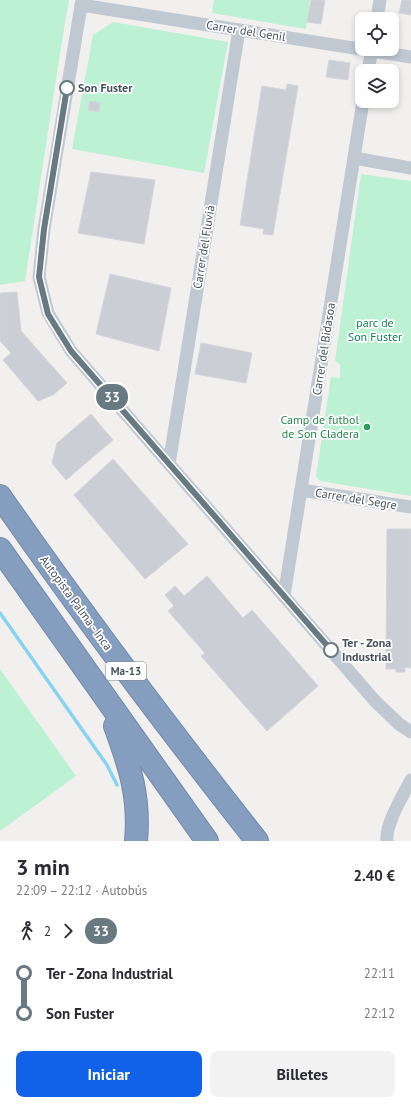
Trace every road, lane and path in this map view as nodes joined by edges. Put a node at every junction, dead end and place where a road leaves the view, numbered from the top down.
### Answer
1 (380, 0) edge
2 (81, 2) edge
3 (378, 12) edge
4 (239, 30) junction
5 (355, 47) edge
6 (399, 55) edge
7 (411, 57) edge
8 (362, 108) edge
9 (354, 158) junction
10 (411, 168) edge
11 (169, 464) junction
12 (301, 490) junction
13 (0, 496) edge
14 (411, 507) edge
15 (0, 548) edge
16 (284, 596) junction
17 (106, 699) junction
18 (411, 732) edge
19 (411, 780) edge
20 (136, 841) edge
21 (207, 841) edge
22 (257, 841) edge
23 (388, 841) edge

1 - 3 street
2 - 4 street, Carrer del Genil
2 - 11 street
4 - 5 street, Carrer del Genil
4 - 11 street, Carrer del Fluvià
6 - 7 street, Carrer del Genil
8 - 9 street, Carrer del Bidasoa
9 - 10 street
9 - 12 street, Carrer del Bidasoa
11 - 16 street
12 - 14 street, Carrer del Segre
12 - 16 street, Carrer del Bidasoa
13 - 22 highway, Autopista Palma - Inca / Ma-13
15 - 17 highway, Ma-13
16 - 18 street
17 - 20 highway
17 - 21 highway, Ma-13
19 - 23 street

